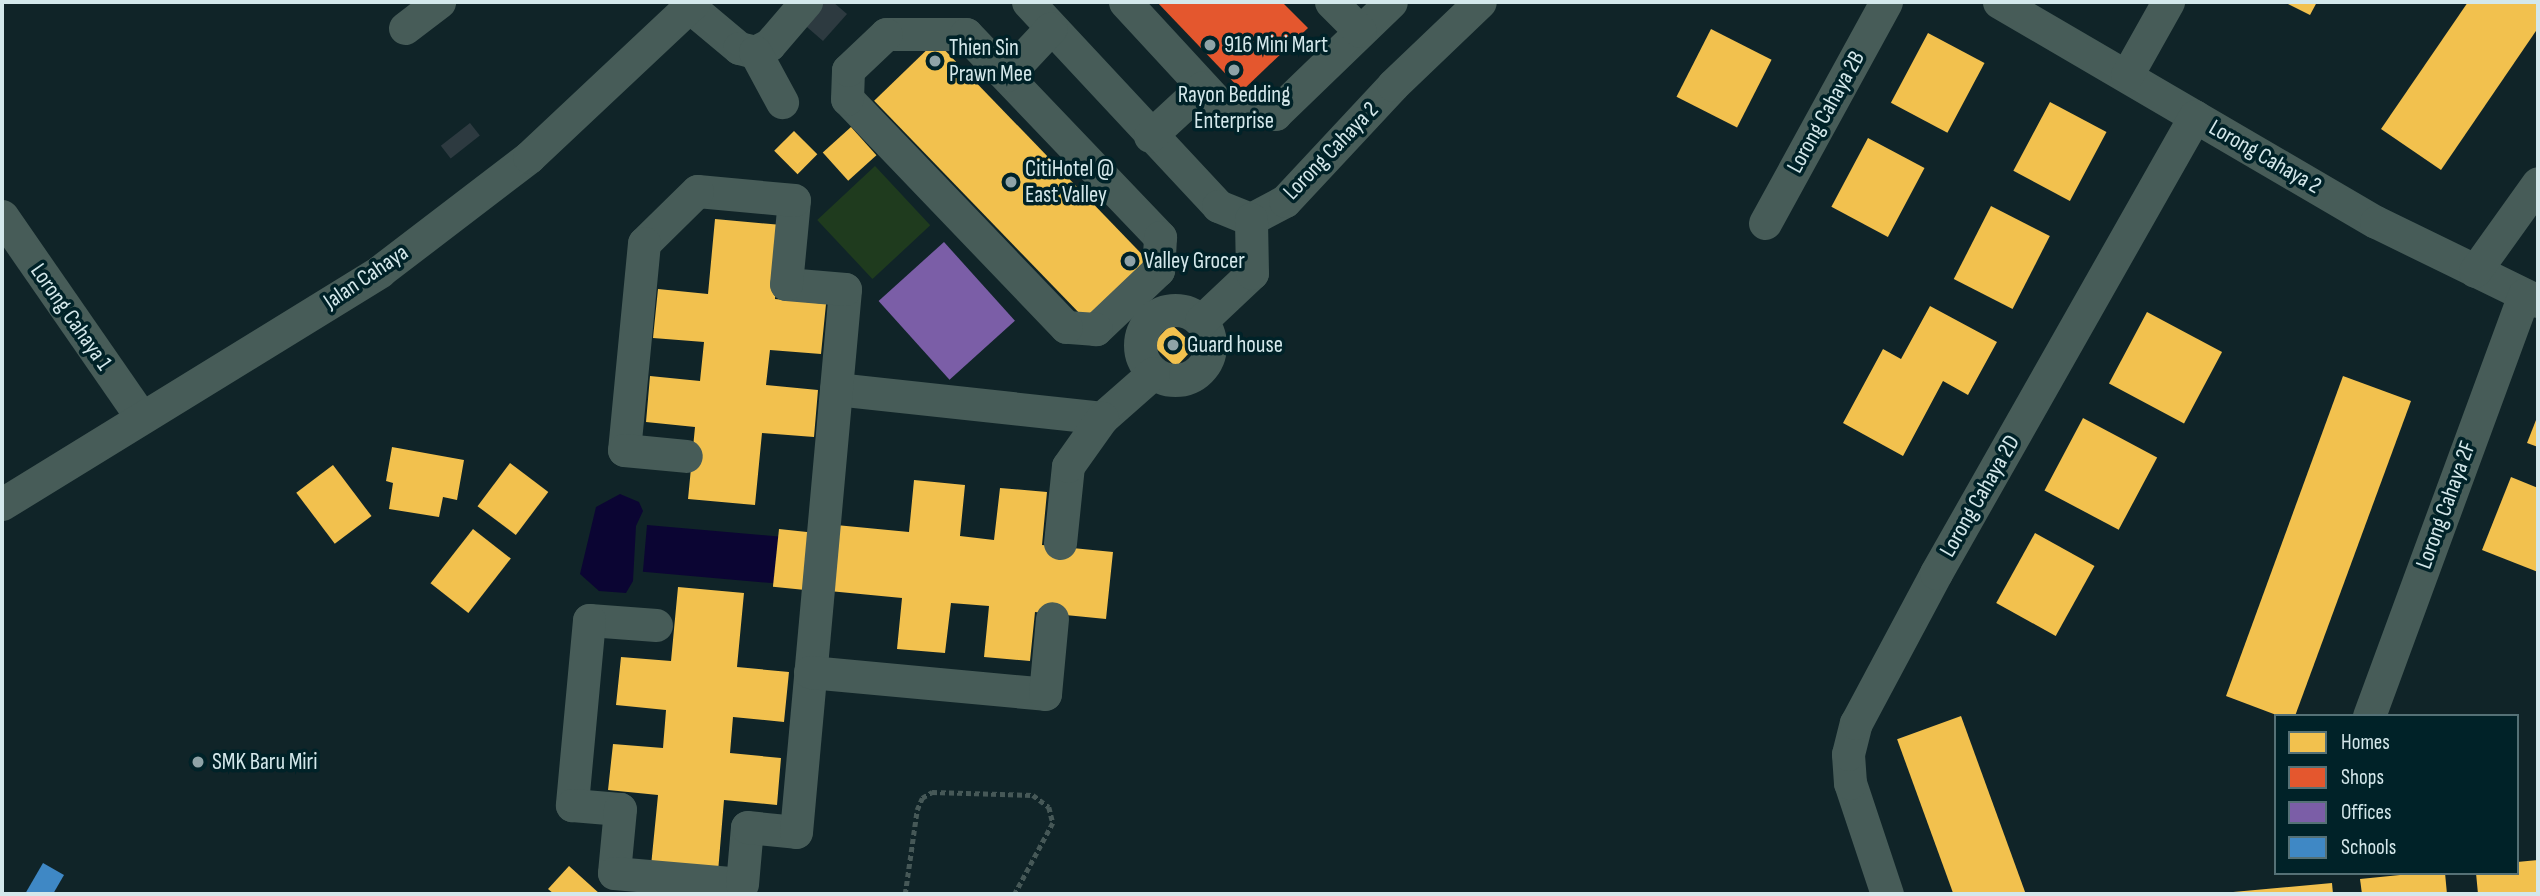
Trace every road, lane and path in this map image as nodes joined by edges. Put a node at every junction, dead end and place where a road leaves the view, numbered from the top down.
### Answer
1 (439, 2) edge
2 (806, 2) edge
3 (1028, 2) edge
4 (1125, 2) edge
5 (1331, 2) edge
6 (1391, 2) edge
7 (1480, 2) edge
8 (1886, 2) edge
9 (1998, 2) edge
10 (2168, 2) edge
11 (692, 5) edge
12 (1051, 28) junction
13 (405, 29) dead end
14 (1360, 31) junction
15 (755, 52) junction
16 (1007, 75) junction
17 (2127, 75) junction
18 (1203, 87) junction
19 (782, 102) dead end
20 (2195, 116) junction
21 (1150, 136) junction
22 (2538, 183) edge
23 (2, 216) edge
24 (1251, 219) junction
25 (1765, 223) dead end
26 (2475, 271) junction
27 (2531, 298) edge
28 (1201, 320) junction
29 (1153, 373) junction
30 (836, 389) junction
31 (141, 417) junction
32 (1102, 418) junction
33 (686, 456) dead end
34 (2, 504) edge
35 (1060, 543) dead end
36 (1052, 618) dead end
37 (656, 625) dead end
38 (810, 672) junction
39 (2370, 714) edge
40 (905, 894) edge
41 (1014, 894) edge
42 (1887, 894) edge

1 - 13 street
2 - 15 street
3 - 12 street
4 - 18 street
5 - 14 street
6 - 14 street
7 - 24 street, Lorong Cahaya 2
8 - 25 street, Lorong Cahaya 2B
9 - 17 street, Lorong Cahaya 2
10 - 17 street
11 - 15 street
11 - 31 street, Jalan Cahaya
12 - 16 street
12 - 21 street
14 - 18 street
15 - 19 street
16 - 16 street
17 - 20 street, Lorong Cahaya 2
18 - 21 street
20 - 26 street, Lorong Cahaya 2
20 - 42 street, Lorong Cahaya 2D
21 - 24 street
22 - 26 street
23 - 31 street, Lorong Cahaya 1
24 - 28 street
26 - 27 street, Lorong Cahaya 2
27 - 39 street, Lorong Cahaya 2F
28 - 29 street
28 - 29 street
29 - 32 street
30 - 32 street
30 - 33 street
30 - 38 street
31 - 34 street, Jalan Cahaya
32 - 35 street
36 - 38 street
37 - 38 street
40 - 41 path

